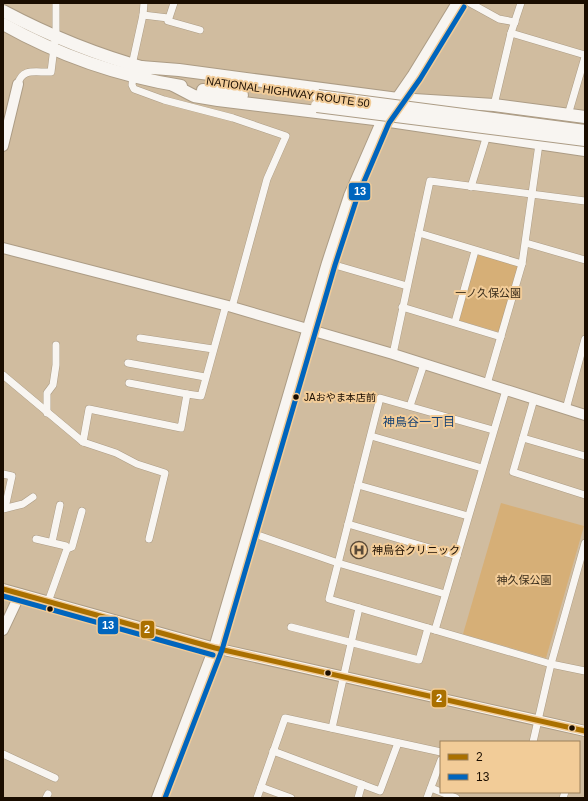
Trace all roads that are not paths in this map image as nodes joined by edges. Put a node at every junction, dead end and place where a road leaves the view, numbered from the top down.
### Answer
1 (56, 3) edge
2 (144, 3) edge
3 (174, 3) edge
4 (458, 3) edge
5 (470, 3) edge
6 (521, 3) edge
7 (3, 11) edge
8 (143, 15) junction
9 (168, 18) junction
10 (515, 22) junction
11 (3, 24) edge
12 (200, 30) dead end
13 (512, 33) junction
14 (56, 37) junction
15 (55, 50) junction
16 (585, 56) edge
17 (135, 69) junction
18 (18, 84) joint
19 (174, 85) junction
20 (398, 99) junction
21 (317, 101) junction
22 (494, 105) junction
23 (568, 115) junction
24 (585, 117) edge
25 (383, 120) junction
26 (585, 131) edge
27 (487, 135) junction
28 (585, 140) edge
29 (539, 144) junction
30 (3, 146) edge
31 (585, 150) edge
32 (471, 187) junction
33 (532, 194) junction
34 (585, 201) edge
35 (419, 233) junction
36 (526, 243) junction
37 (3, 248) edge
38 (475, 251) junction
39 (585, 260) edge
40 (328, 263) junction
41 (522, 264) junction
42 (407, 286) junction
43 (229, 306) junction
44 (402, 307) junction
45 (455, 322) junction
46 (309, 329) junction
47 (501, 337) junction
48 (140, 338) dead end
49 (585, 339) edge
50 (56, 345) dead end
51 (213, 349) junction
52 (393, 354) junction
53 (128, 363) dead end
54 (582, 363) edge
55 (424, 364) junction
56 (3, 375) edge
57 (205, 377) junction
58 (129, 383) dead end
59 (487, 384) junction
60 (506, 390) junction
61 (187, 394) junction
62 (534, 399) junction
63 (410, 406) junction
64 (566, 409) junction
65 (47, 413) junction
66 (585, 415) edge
67 (493, 430) junction
68 (371, 436) junction
69 (523, 438) junction
70 (83, 442) junction
71 (585, 456) edge
72 (482, 468) junction
73 (3, 474) edge
74 (358, 485) junction
75 (585, 495) edge
76 (33, 497) dead end
77 (60, 505) dead end
78 (4, 509) edge
79 (82, 511) dead end
80 (468, 516) junction
81 (348, 524) junction
82 (249, 532) junction
83 (149, 538) dead end
84 (36, 539) dead end
85 (52, 542) junction
86 (585, 543) edge
87 (67, 550) junction
88 (457, 556) junction
89 (583, 558) edge
90 (338, 563) junction
91 (3, 589) edge
92 (20, 594) junction
93 (445, 594) junction
94 (48, 602) junction
95 (359, 608) junction
96 (291, 626) dead end
97 (432, 629) junction
98 (3, 630) edge
99 (351, 642) junction
100 (215, 648) junction
101 (551, 664) junction
102 (585, 671) edge
103 (343, 678) junction
104 (538, 720) junction
105 (332, 728) junction
106 (585, 731) edge
107 (533, 741) edge
108 (398, 743) junction
109 (273, 751) junction
110 (440, 752) edge
111 (3, 754) edge
112 (440, 763) edge
113 (54, 778) dead end
114 (362, 784) junction
115 (261, 787) junction
116 (431, 788) junction
117 (440, 792) edge
118 (444, 793) edge
119 (161, 797) edge
120 (257, 798) edge
121 (291, 798) edge
122 (358, 798) edge
123 (427, 798) edge
124 (456, 798) edge

1 - 14 street
2 - 8 street
3 - 9 street
4 - 20 highway
5 - 10 street
6 - 10 street
7 - 14 highway, NATIONAL HIGHWAY ROUTE 50
8 - 9 street
8 - 17 street
9 - 12 street
10 - 13 street
11 - 15 highway, NATIONAL HIGHWAY ROUTE 50
13 - 16 street
13 - 22 street
14 - 15 street
14 - 17 highway, NATIONAL HIGHWAY ROUTE 50
15 - 17 highway, NATIONAL HIGHWAY ROUTE 50
15 - 18 street
16 - 23 street
17 - 19 highway, NATIONAL HIGHWAY ROUTE 50
17 - 20 highway
17 - 21 highway, NATIONAL HIGHWAY ROUTE 50
17 - 43 street
18 - 30 street
19 - 21 highway, NATIONAL HIGHWAY ROUTE 50
19 - 25 highway
20 - 22 highway
20 - 25 highway
21 - 26 highway, NATIONAL HIGHWAY ROUTE 50, bridge
21 - 28 highway, NATIONAL HIGHWAY ROUTE 50, bridge
22 - 23 highway
23 - 24 highway
25 - 27 highway
25 - 40 highway
27 - 29 highway
27 - 32 street
29 - 31 highway
29 - 33 street
32 - 33 street
32 - 35 street
33 - 34 street
33 - 36 street
35 - 38 street
35 - 42 street
36 - 39 street
36 - 41 street
37 - 43 street
38 - 41 street
38 - 45 street
40 - 42 street
40 - 46 highway
41 - 47 street
42 - 44 street
43 - 46 street
43 - 51 street
44 - 45 street
44 - 52 street
45 - 47 street
46 - 52 street
46 - 82 highway
47 - 59 street
48 - 51 street
49 - 54 street
50 - 65 street
51 - 57 street
52 - 55 street
53 - 57 street
54 - 64 street
55 - 59 street
55 - 63 street
56 - 65 street
57 - 61 street
58 - 61 street
59 - 60 street
60 - 62 street
60 - 67 street
61 - 70 street
62 - 64 street
62 - 69 street
63 - 67 street
63 - 68 street
64 - 66 street
65 - 70 street
67 - 72 street
68 - 72 street
68 - 74 street
69 - 71 street
69 - 75 street
70 - 83 street
72 - 80 street
73 - 78 street
74 - 80 street
74 - 81 street
76 - 78 street
77 - 85 street
79 - 87 street
80 - 88 street
81 - 88 street
81 - 90 street
82 - 90 street
82 - 100 highway
84 - 85 street
85 - 87 street
86 - 89 street
87 - 94 street
88 - 93 street
89 - 101 street
90 - 93 street
90 - 95 street
91 - 92 street
92 - 94 street
92 - 98 street
93 - 97 street
94 - 100 street
95 - 97 street
95 - 99 street
96 - 99 street
97 - 99 street
97 - 101 street
99 - 103 street
100 - 103 street
100 - 119 highway
101 - 102 street
101 - 104 street
103 - 104 street
103 - 105 street
104 - 106 street
104 - 107 street
105 - 108 street
105 - 109 street
108 - 110 street
108 - 114 street
109 - 114 street
109 - 115 street
111 - 113 street
112 - 116 street
114 - 122 street
115 - 120 street
115 - 121 street
116 - 117 street
116 - 123 street
118 - 124 street

